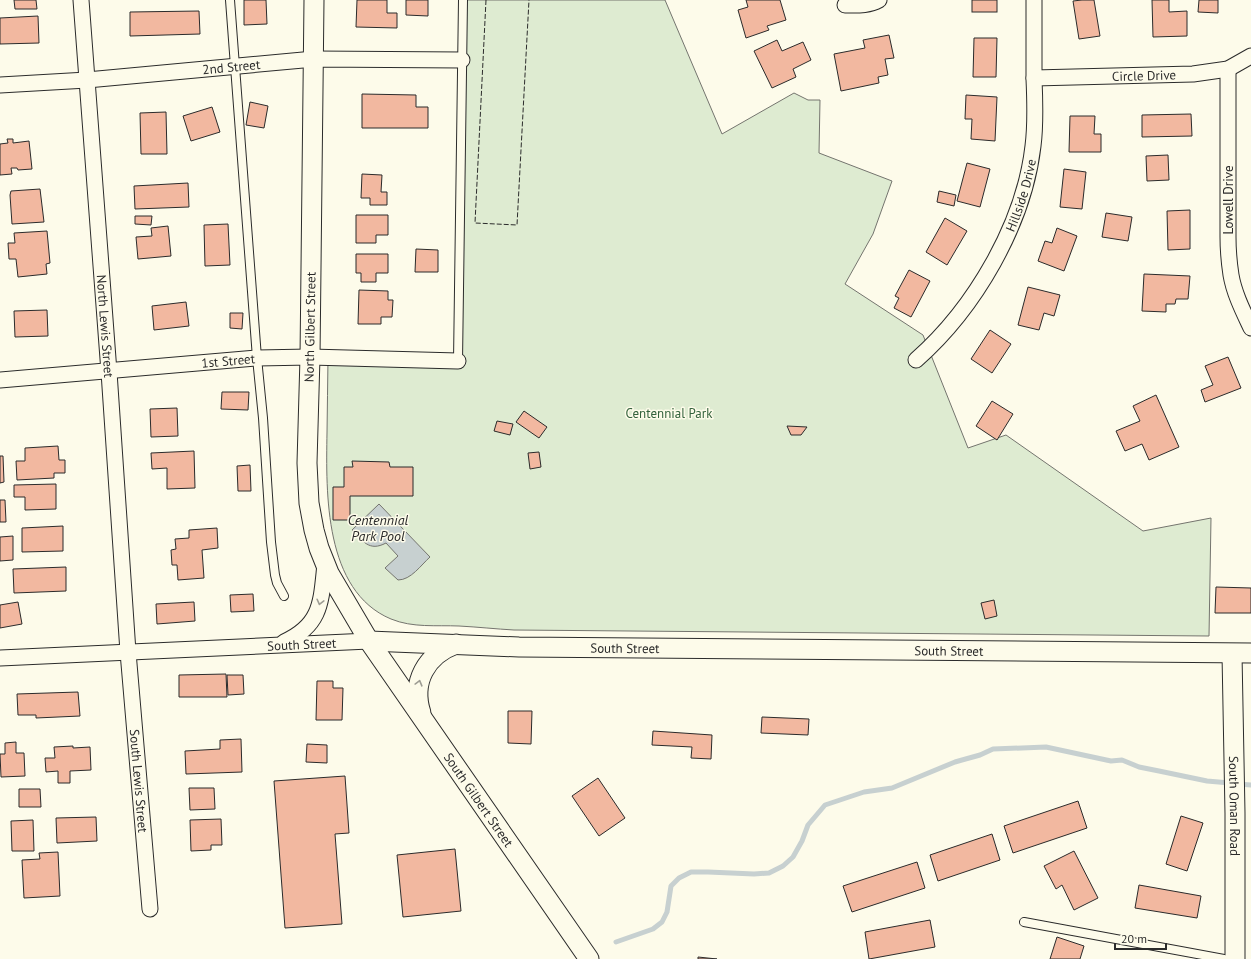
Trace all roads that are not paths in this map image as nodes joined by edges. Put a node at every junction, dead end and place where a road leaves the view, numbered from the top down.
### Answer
1 (81, 0) edge
2 (230, 0) edge
3 (314, 0) edge
4 (462, 0) edge
5 (879, 0) edge
6 (1034, 0) edge
7 (845, 5) dead end
8 (1251, 56) edge
9 (314, 59) junction
10 (462, 60) junction
11 (236, 67) junction
12 (1228, 69) junction
13 (1034, 78) junction
14 (87, 80) junction
15 (0, 85) edge
16 (1251, 328) edge
17 (310, 357) junction
18 (257, 358) junction
19 (916, 360) dead end
20 (458, 361) joint
21 (109, 372) junction
22 (0, 380) edge
23 (325, 564) junction
24 (284, 596) dead end
25 (369, 641) junction
26 (280, 644) junction
27 (457, 644) junction
28 (128, 652) junction
29 (1251, 653) edge
30 (1232, 654) junction
31 (0, 658) edge
32 (423, 720) junction
33 (150, 909) dead end
34 (1024, 922) dead end
35 (589, 959) edge
36 (1224, 959) edge
37 (1235, 959) edge

1 - 14 street, North Lewis Street
2 - 11 lane
3 - 9 street, North Gilbert Street
4 - 10 lane
5 - 7 street
6 - 13 street, Hillside Drive
8 - 12 street, Circle Drive
9 - 10 street, 2nd Street
9 - 11 street, 2nd Street
9 - 17 street, North Gilbert Street
10 - 20 lane
11 - 14 street, 2nd Street
11 - 18 lane
12 - 13 street, Circle Drive
12 - 16 street, Lowell Drive
13 - 19 street, Hillside Drive
14 - 15 street, 2nd Street
14 - 21 street, North Lewis Street
17 - 18 street, 1st Street
17 - 20 street, 1st Street
17 - 23 street, North Gilbert Street
18 - 21 street, 1st Street
18 - 24 lane
21 - 22 street, 1st Street
21 - 28 street, North Lewis Street
23 - 25 street, North Gilbert Street
23 -> 26 street
25 - 26 street, South Street
25 - 27 street, South Street
25 - 32 street, South Gilbert Street
26 - 28 street, South Street
27 - 30 street, South Street
32 -> 27 street
28 - 31 street, South Street
28 - 33 street, South Lewis Street
29 - 30 street, South Street
30 - 37 street, South Oman Road
32 - 35 street, South Gilbert Street
34 - 36 lane

